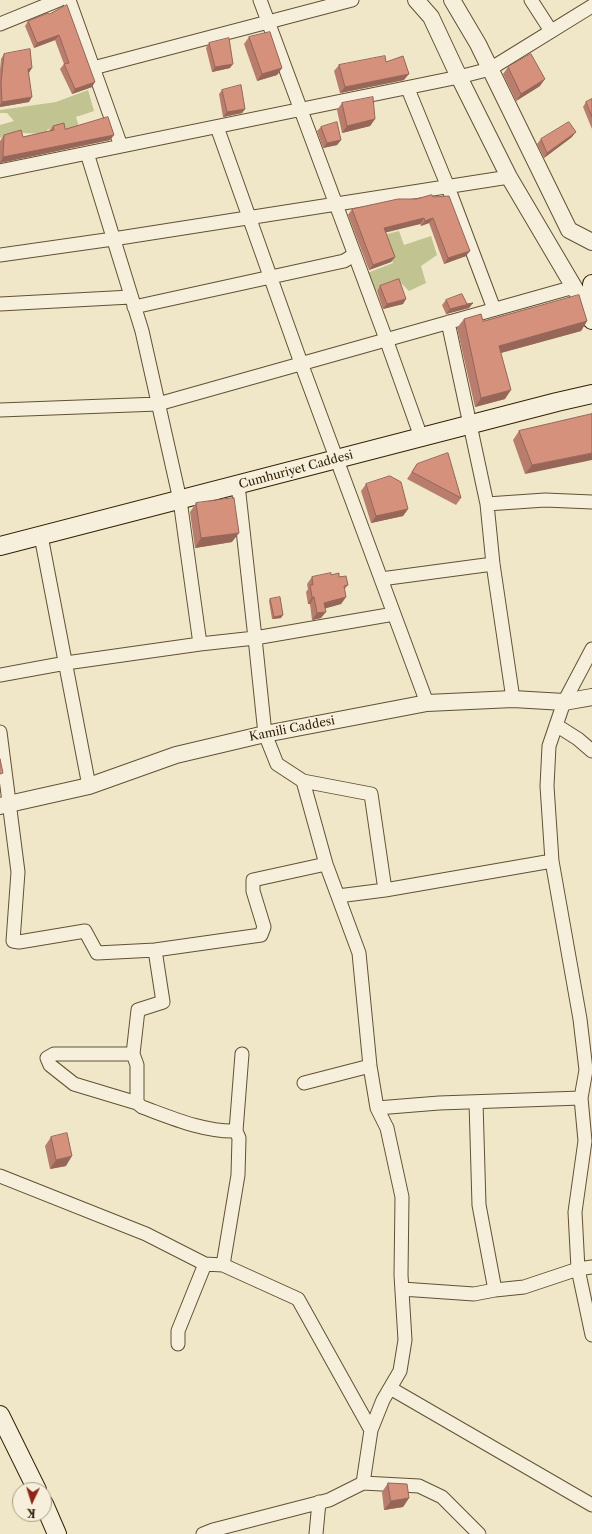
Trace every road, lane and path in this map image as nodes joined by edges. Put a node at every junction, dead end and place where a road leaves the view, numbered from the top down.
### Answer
1 (59, 0) edge
2 (70, 0) edge
3 (260, 0) edge
4 (352, 0) edge
5 (416, 0) edge
6 (452, 0) edge
7 (530, 0) edge
8 (592, 6) edge
9 (268, 22) junction
10 (0, 24) edge
11 (551, 31) junction
12 (93, 68) junction
13 (490, 69) junction
14 (459, 78) junction
15 (408, 89) junction
16 (301, 110) junction
17 (217, 127) junction
18 (121, 146) junction
19 (87, 153) junction
20 (0, 171) edge
21 (509, 177) junction
22 (448, 187) junction
23 (335, 204) junction
24 (249, 218) junction
25 (113, 239) junction
26 (592, 242) edge
27 (0, 255) edge
28 (354, 255) junction
29 (270, 277) junction
30 (592, 284) edge
31 (574, 287) junction
32 (133, 302) junction
33 (0, 304) edge
34 (494, 309) junction
35 (591, 318) edge
36 (448, 322) junction
37 (386, 340) junction
38 (301, 363) junction
39 (592, 394) edge
40 (158, 404) junction
41 (0, 410) edge
42 (469, 425) junction
43 (421, 437) junction
44 (337, 459) junction
45 (238, 485) junction
46 (180, 500) junction
47 (592, 502) edge
48 (487, 504) junction
49 (41, 536) junction
50 (1, 543) edge
51 (493, 564) junction
52 (381, 579) junction
53 (394, 614) junction
54 (255, 638) junction
55 (200, 644) junction
56 (592, 649) edge
57 (66, 663) junction
58 (0, 674) edge
59 (514, 698) junction
60 (592, 698) edge
61 (564, 702) junction
62 (427, 704) junction
63 (556, 726) junction
64 (0, 732) edge
65 (265, 734) junction
66 (592, 751) edge
67 (303, 781) junction
68 (89, 786) junction
69 (5, 805) edge
70 (552, 861) junction
71 (326, 864) junction
72 (385, 890) junction
73 (338, 896) junction
74 (155, 950) junction
75 (133, 1054) junction
76 (242, 1054) dead end
77 (370, 1066) junction
78 (304, 1083) dead end
79 (581, 1098) junction
80 (137, 1102) junction
81 (476, 1102) junction
82 (378, 1108) junction
83 (236, 1131) junction
84 (588, 1141) edge
85 (0, 1176) edge
86 (205, 1264) junction
87 (223, 1265) junction
88 (592, 1267) edge
89 (578, 1269) junction
90 (402, 1289) junction
91 (495, 1290) junction
92 (592, 1335) edge
93 (178, 1344) dead end
94 (390, 1388) junction
95 (0, 1415) edge
96 (371, 1430) junction
97 (33, 1482) edge
98 (363, 1483) junction
99 (319, 1502) junction
100 (592, 1505) edge
101 (52, 1522) edge
102 (57, 1534) edge
103 (203, 1534) edge
104 (316, 1534) edge
105 (479, 1534) edge

1 - 10 street
2 - 12 street
3 - 9 street
4 - 9 street
5 - 14 street
6 - 13 street
7 - 11 street
8 - 11 street
9 - 12 street
9 - 16 street
11 - 13 street
12 - 18 street
13 - 14 street
13 - 26 street
14 - 15 street
14 - 21 street
15 - 16 street
15 - 22 street
16 - 17 street
16 - 23 street
17 - 18 street
17 - 24 street
18 - 19 street
19 - 20 street
19 - 25 street
21 - 22 street
21 - 31 street
22 - 23 street
22 - 34 street
23 - 24 street
23 - 28 street
24 - 25 street
24 - 29 street
25 - 27 street
25 - 32 street
28 - 29 street
28 - 37 street
29 - 32 street
29 - 38 street
30 - 35 main road
31 - 34 street
31 - 35 street
32 - 33 street
32 - 40 street
34 - 36 street
36 - 37 street
36 - 42 street
37 - 38 street
37 - 43 street
38 - 40 street
38 - 44 street
39 - 42 main road, Cumhuriyet Caddesi
40 - 41 street
40 - 46 street
42 - 43 main road, Cumhuriyet Caddesi
42 - 48 street
43 - 44 main road, Cumhuriyet Caddesi
44 - 45 main road, Cumhuriyet Caddesi
44 - 52 street
45 - 46 main road, Cumhuriyet Caddesi
45 - 54 street
46 - 49 main road, Cumhuriyet Caddesi
46 - 55 street
47 - 48 street
48 - 51 street
49 - 50 main road, Cumhuriyet Caddesi
49 - 57 street
51 - 52 street
51 - 59 street
52 - 53 street
53 - 54 street
53 - 62 street
54 - 55 street
54 - 65 street
55 - 57 street
56 - 61 street
57 - 58 street
57 - 68 street
59 - 61 street, Kamili Caddesi
59 - 62 street, Kamili Caddesi
60 - 61 street, Kamili Caddesi
61 - 63 street
62 - 65 street, Kamili Caddesi
63 - 66 street
63 - 70 street
64 - 69 street
65 - 67 street
65 - 68 street, Kamili Caddesi
67 - 71 street
67 - 72 street
68 - 69 street, Kamili Caddesi
69 - 74 street
70 - 72 street
70 - 79 street
71 - 73 street
71 - 74 street
72 - 73 street
73 - 77 street
74 - 75 street
75 - 80 street
75 - 80 street
76 - 83 street
77 - 78 street
77 - 82 street
79 - 81 street
79 - 84 street
80 - 83 street
81 - 82 street
81 - 91 street
82 - 90 street
83 - 87 street
84 - 89 street
85 - 86 street
86 - 87 street
86 - 93 street
87 - 96 street
88 - 89 street
89 - 91 street
89 - 92 street
90 - 91 street
90 - 94 street
94 - 96 street
94 - 100 street
95 - 97 main road
96 - 98 street
98 - 99 street
98 - 105 street
99 - 103 street
99 - 104 street
101 - 102 main road

